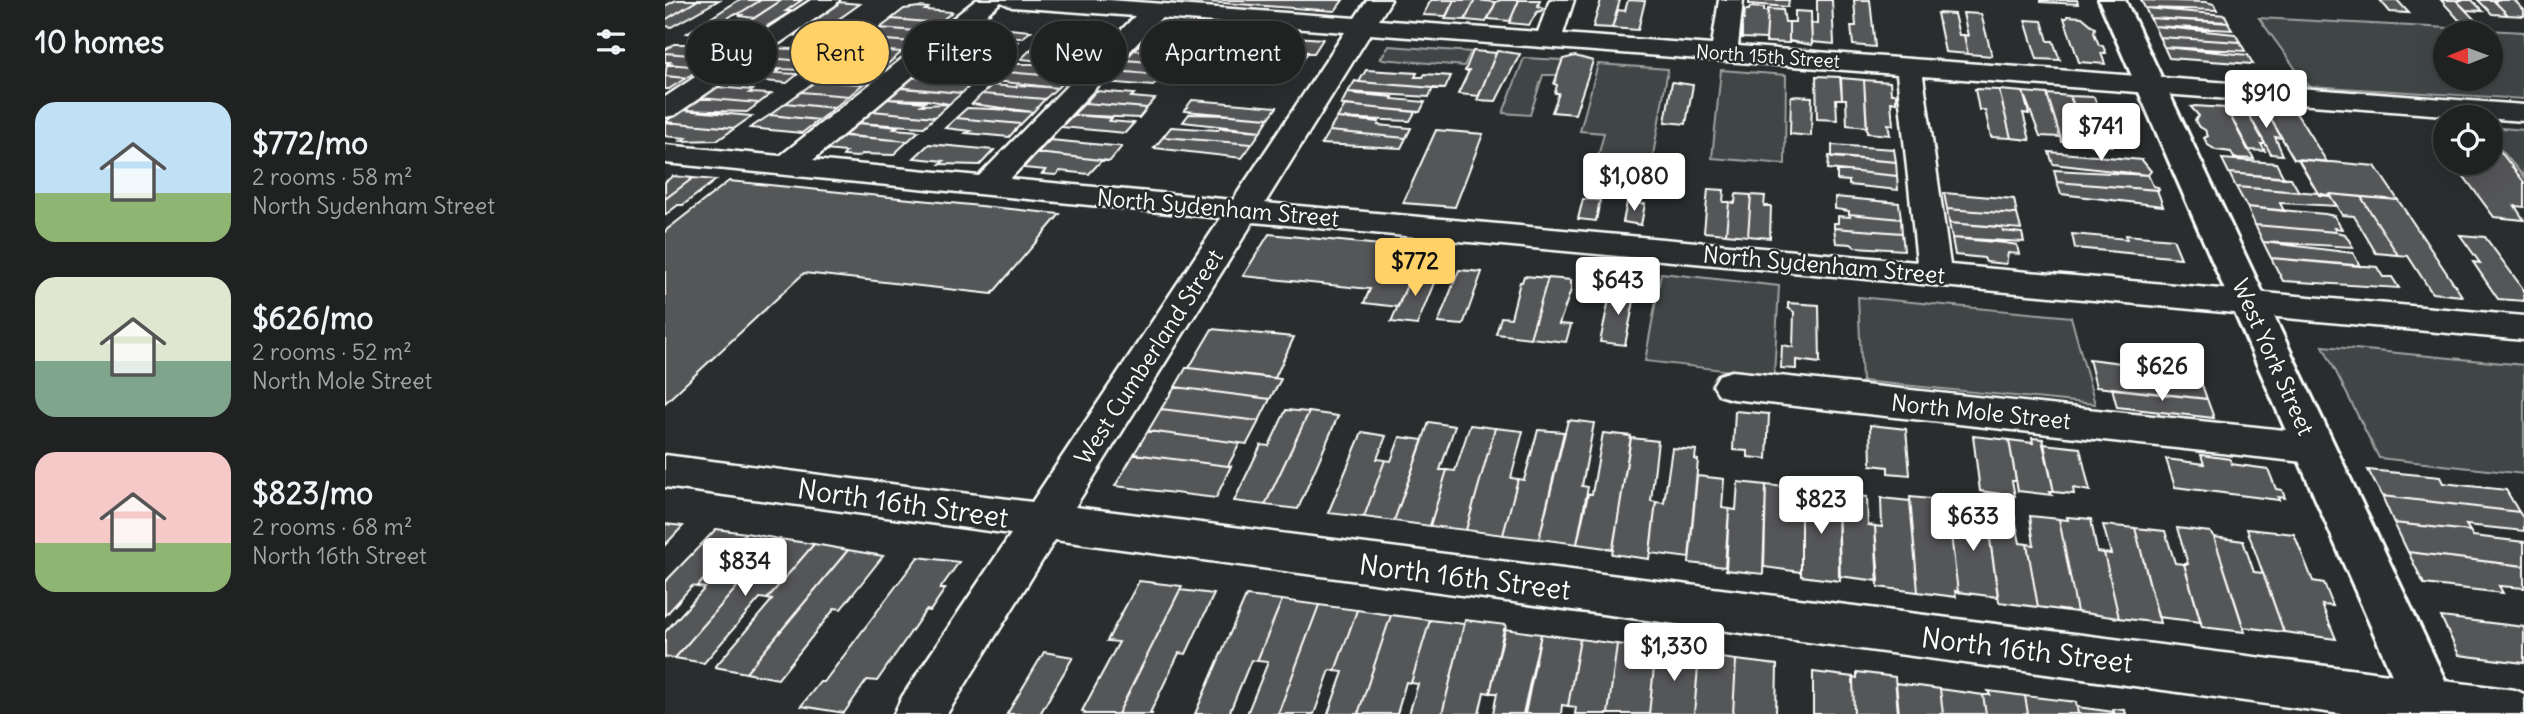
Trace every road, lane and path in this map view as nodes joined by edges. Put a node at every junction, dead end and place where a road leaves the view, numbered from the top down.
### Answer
1 (827, 0) edge
2 (991, 0) edge
3 (1012, 0) edge
4 (1562, 0) edge
5 (1731, 0) edge
6 (2112, 0) edge
7 (1154, 11) junction
8 (1371, 13) edge
9 (1548, 40) junction
10 (1724, 53) junction
11 (1909, 67) junction
12 (2153, 86) junction
13 (665, 109) edge
14 (2524, 113) edge
15 (665, 154) edge
16 (787, 166) junction
17 (986, 186) junction
18 (1243, 211) junction
19 (1935, 275) junction
20 (2249, 302) junction
21 (2524, 328) edge
22 (1732, 384) dead end
23 (2313, 448) junction
24 (665, 471) edge
25 (1043, 523) junction
26 (2433, 708) edge
27 (919, 714) edge
28 (2515, 714) edge

1 - 13 street
2 - 16 street
3 - 7 street, North 15th Street
4 - 9 street
5 - 10 street
6 - 12 street, West York Street
7 - 8 street, North 15th Street
7 - 17 street
8 - 9 street, North 15th Street
8 - 18 street, West Cumberland Street
9 - 10 street, North 15th Street
10 - 11 street, North 15th Street
11 - 12 street, North 15th Street
11 - 19 street
12 - 14 street, North 15th Street
12 - 20 street, West York Street
15 - 16 street, North Sydenham Street
16 - 17 street, North Sydenham Street
17 - 18 street, North Sydenham Street
18 - 19 street, North Sydenham Street
18 - 25 street, West Cumberland Street
19 - 20 street, North Sydenham Street
20 - 21 street, North Sydenham Street
20 - 23 street, West York Street
22 - 23 street, North Mole Street
23 - 26 street, West York Street
24 - 25 street, North 16th Street
25 - 26 street, North 16th Street
25 - 27 street, West Cumberland Street
26 - 28 street, North 16th Street

